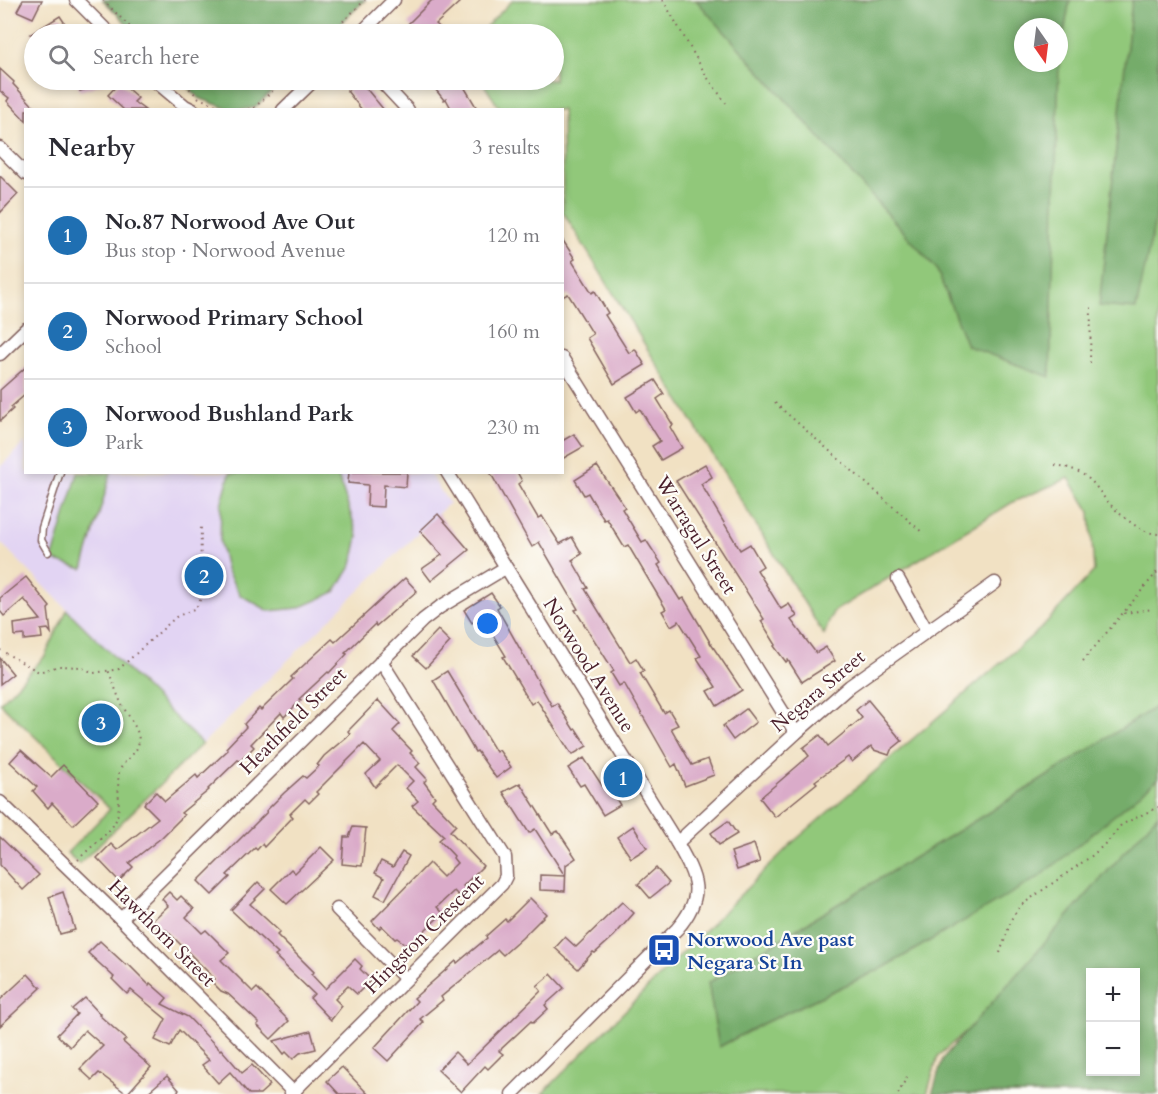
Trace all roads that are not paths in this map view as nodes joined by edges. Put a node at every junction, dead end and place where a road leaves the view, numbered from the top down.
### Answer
1 (76, 0) edge
2 (394, 0) edge
3 (100, 24) edge
4 (370, 24) edge
5 (166, 90) edge
6 (303, 90) edge
7 (389, 90) edge
8 (188, 108) edge
9 (284, 108) edge
10 (406, 108) edge
11 (0, 148) edge
12 (24, 172) edge
13 (24, 331) edge
14 (0, 354) edge
15 (564, 361) edge
16 (59, 474) edge
17 (448, 474) edge
18 (48, 552) dead end
19 (505, 568) junction
20 (898, 579) dead end
21 (995, 583) dead end
22 (927, 631) junction
23 (381, 661) junction
24 (796, 733) junction
25 (0, 802) edge
26 (677, 843) junction
27 (337, 909) dead end
28 (121, 919) junction
29 (406, 979) junction
30 (293, 1093) edge
31 (512, 1094) edge

1 - 3 street
2 - 4 street
5 - 8 street
6 - 9 street
7 - 10 street
11 - 12 street
13 - 14 street
15 - 24 street, Warragul Street
16 - 18 lane
17 - 19 street, Norwood Avenue
19 - 23 street, Heathfield Street
19 - 26 street, Norwood Avenue
20 - 22 street
21 - 22 street, Negara Street
22 - 24 street, Negara Street
23 - 28 street, Heathfield Street
23 - 29 street, Hingston Crescent
24 - 26 street, Negara Street
25 - 28 street, Hawthorn Street
26 - 31 street, Norwood Avenue
27 - 29 street
28 - 30 street, Hawthorn Street
29 - 30 street, Hingston Crescent

